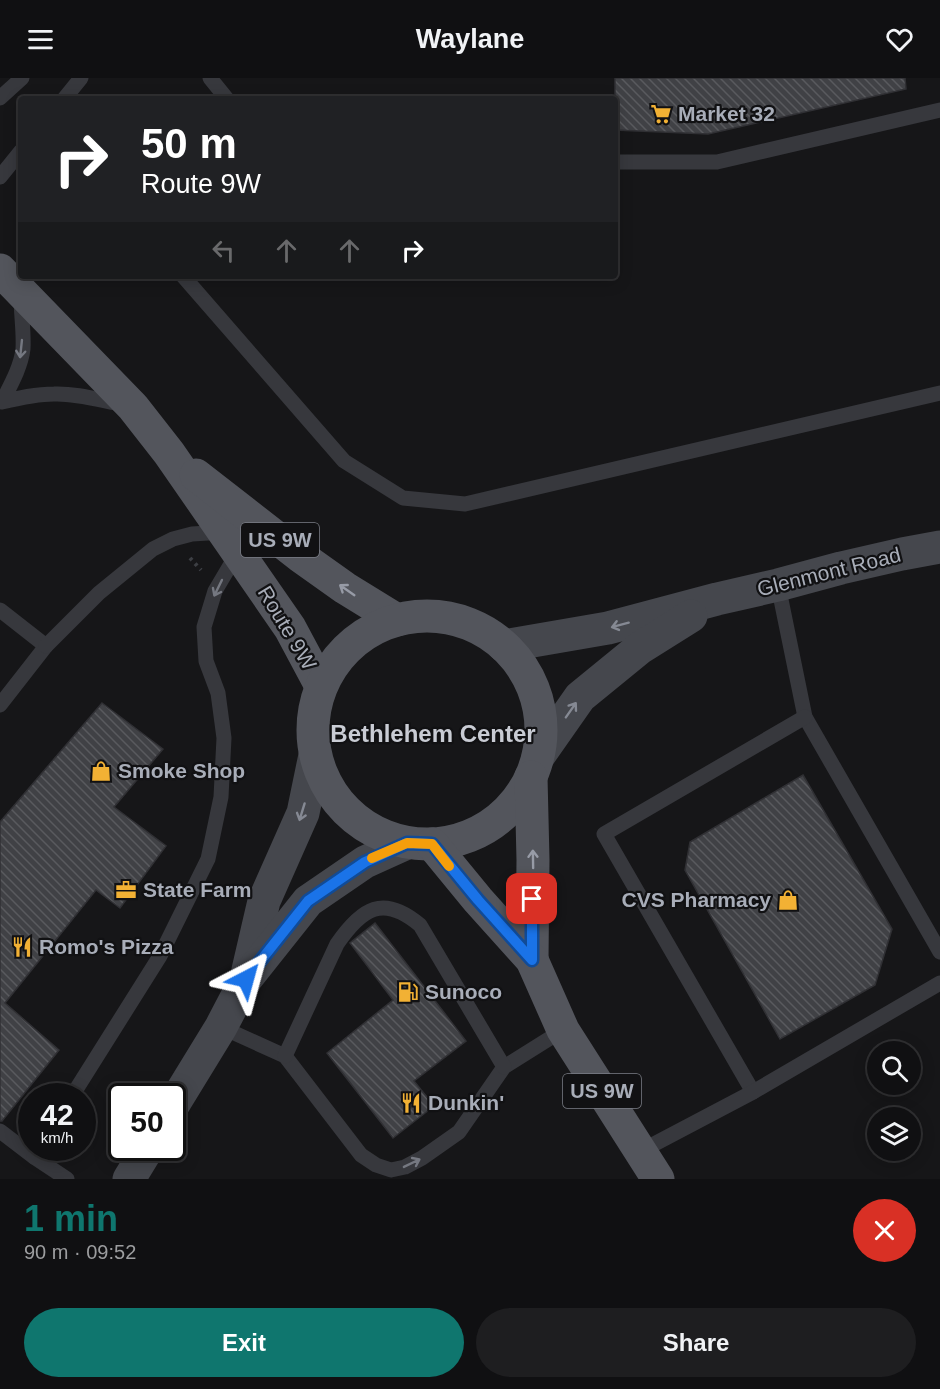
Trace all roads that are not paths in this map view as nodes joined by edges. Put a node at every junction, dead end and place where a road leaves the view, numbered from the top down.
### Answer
1 (22, 78) edge
2 (81, 78) edge
3 (210, 78) edge
4 (66, 96) edge
5 (223, 96) edge
6 (0, 98) edge
7 (940, 110) edge
8 (18, 155) edge
9 (618, 162) edge
10 (0, 177) edge
11 (186, 279) edge
12 (10, 280) edge
13 (940, 393) edge
14 (1, 402) edge
15 (133, 407) junction
16 (169, 453) junction
17 (231, 542) junction
18 (940, 547) edge
19 (778, 585) junction
20 (717, 599) junction
21 (0, 610) edge
22 (397, 620) junction
23 (46, 646) junction
24 (504, 646) junction
25 (321, 686) junction
26 (0, 705) edge
27 (805, 717) junction
28 (315, 755) junction
29 (534, 767) junction
30 (419, 844) junction
31 (940, 952) edge
32 (532, 960) junction
33 (246, 979) junction
34 (940, 983) edge
35 (221, 1027) junction
36 (564, 1030) junction
37 (285, 1056) junction
38 (504, 1067) junction
39 (80, 1083) edge
40 (186, 1084) edge
41 (753, 1092) junction
42 (0, 1131) edge
43 (18, 1141) edge
44 (641, 1151) junction
45 (47, 1161) edge
46 (140, 1161) edge
47 (67, 1179) edge
48 (129, 1179) edge
49 (657, 1179) edge

1 - 6 lane
2 - 4 lane
3 - 5 lane
7 - 9 lane
8 - 10 lane
11 - 13 lane
12 -> 14 lane
12 - 15 main road, Route 9W / US 9W
14 - 15 lane
15 - 16 main road, Route 9W / US 9W
16 - 17 main road, Route 9W / US 9W
22 -> 16 main road, Route 9W / US 9W
17 - 23 lane
17 - 25 main road, Route 9W / US 9W
17 -> 39 lane
18 - 19 main road, Glenmont Road
19 - 20 main road, Glenmont Road
19 - 27 lane
20 -> 24 main road, Glenmont Road
29 -> 20 main road, Glenmont Road
21 - 23 lane
22 - 24 main road
22 - 25 main road
23 - 26 lane
24 - 29 main road
25 - 28 main road
27 - 31 lane
27 - 41 lane
28 - 30 main road
28 -> 33 main road
29 - 30 main road
32 -> 29 main road, US 9W
30 - 32 main road, US 9W
30 - 33 main road
32 - 36 main road, US 9W
33 - 35 main road
34 - 41 lane
35 - 37 lane
35 - 40 main road
36 - 38 lane
36 - 44 main road, US 9W
37 -> 38 lane
37 - 38 lane
41 - 44 lane
42 - 43 lane
44 - 49 main road, US 9W
45 - 47 lane
46 - 48 main road

